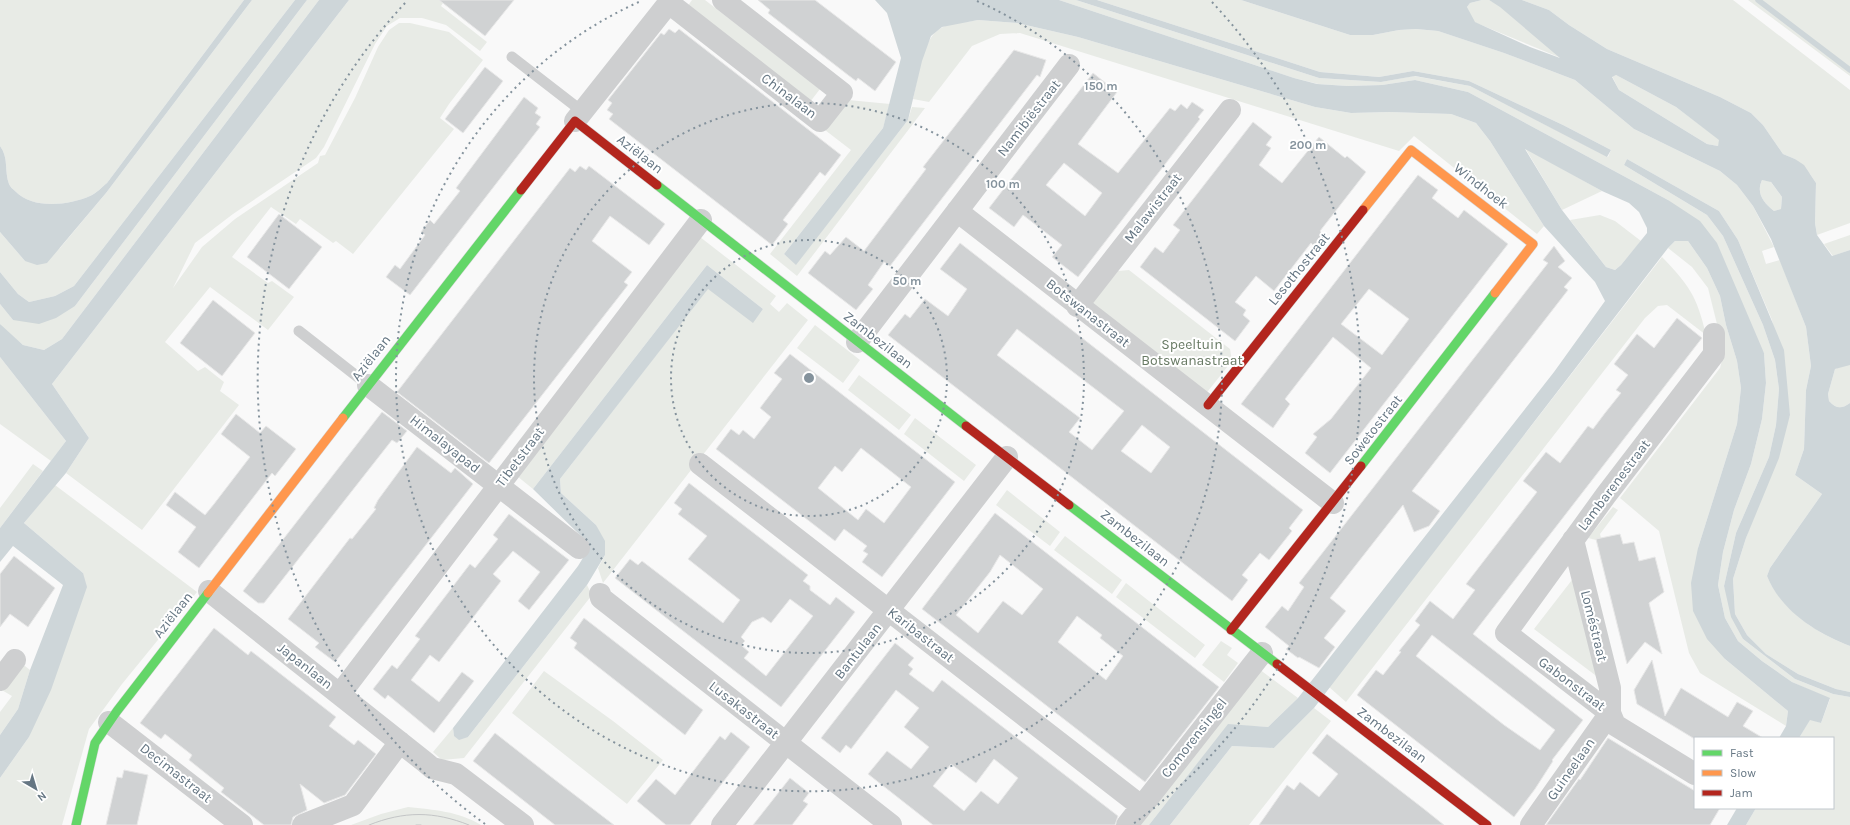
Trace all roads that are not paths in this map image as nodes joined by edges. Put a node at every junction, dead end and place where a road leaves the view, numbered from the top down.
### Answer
1 (723, 0) edge
2 (670, 2) edge
3 (512, 57) dead end
4 (1069, 65) dead end
5 (1230, 110) dead end
6 (579, 116) junction
7 (1411, 150) joint
8 (957, 211) junction
9 (701, 220) junction
10 (1534, 244) joint
11 (767, 271) joint
12 (1077, 306) junction
13 (299, 331) dead end
14 (1714, 334) dead end
15 (857, 342) junction
16 (368, 385) junction
17 (1208, 405) junction
18 (1007, 457) junction
19 (700, 464) dead end
20 (498, 485) junction
21 (1333, 503) junction
22 (1573, 540) junction
23 (579, 548) dead end
24 (209, 591) junction
25 (600, 594) dead end
26 (889, 610) junction
27 (1231, 630) junction
28 (1506, 633) joint
29 (1262, 652) junction
30 (15, 660) dead end
31 (0, 680) edge
32 (340, 694) junction
33 (1610, 713) junction
34 (109, 722) junction
35 (400, 742) junction
36 (787, 743) junction
37 (1694, 773) edge
38 (1141, 806) junction
39 (76, 825) edge
40 (242, 825) edge
41 (303, 825) edge
42 (523, 825) edge
43 (722, 825) edge
44 (891, 825) edge
45 (1127, 825) edge
46 (1487, 825) edge
47 (1531, 825) edge

1 - 2 street, Chinalaan
2 - 6 street, Chinalaan
3 - 6 lane
4 - 8 street, Namibiëstraat
5 - 12 street, Malawistraat
6 - 9 street, Aziëlaan
6 - 16 street, Aziëlaan
7 - 10 street, Windhoek
7 - 17 street, Lesothostraat
8 - 12 street, Botswanastraat
8 - 15 street, Namibiëstraat
9 - 11 street, Aziëlaan
9 - 20 street, Tibetstraat
10 - 21 street, Sowetostraat
11 - 15 street, Zambezilaan
12 - 17 street, Botswanastraat
13 - 16 lane
14 - 22 street, Lambarenestraat
15 - 18 street, Zambezilaan
16 - 20 street, Himalayapad
16 - 24 street, Aziëlaan
17 - 21 street, Botswanastraat
18 - 26 street, Bantulaan
18 - 27 street, Zambezilaan
19 - 26 street, Karibastraat
20 - 23 street, Himalayapad
20 - 32 street, Tibetstraat
21 - 27 street, Sowetostraat
22 - 28 street, Lambarenestraat
22 - 33 street, Loméstraat
24 - 32 street, Japanlaan
24 - 34 street, Aziëlaan
25 - 36 street, Lusakastraat
26 - 36 street, Bantulaan
26 - 38 street, Karibastraat
27 - 29 street, Zambezilaan
28 - 33 street, Gabonstraat
29 - 38 street, Comorensingel
29 - 46 street, Zambezilaan
30 - 31 street
32 - 35 street, Japanlaan
33 - 37 street, Gabonstraat
33 - 47 street, Guineelaan
34 - 39 street, Aziëlaan
34 - 40 street, Decimastraat
35 - 41 street
35 - 42 street, Japanlaan
36 - 43 street, Bantulaan
36 - 44 street, Lusakastraat
38 - 45 street, Comorensingel

